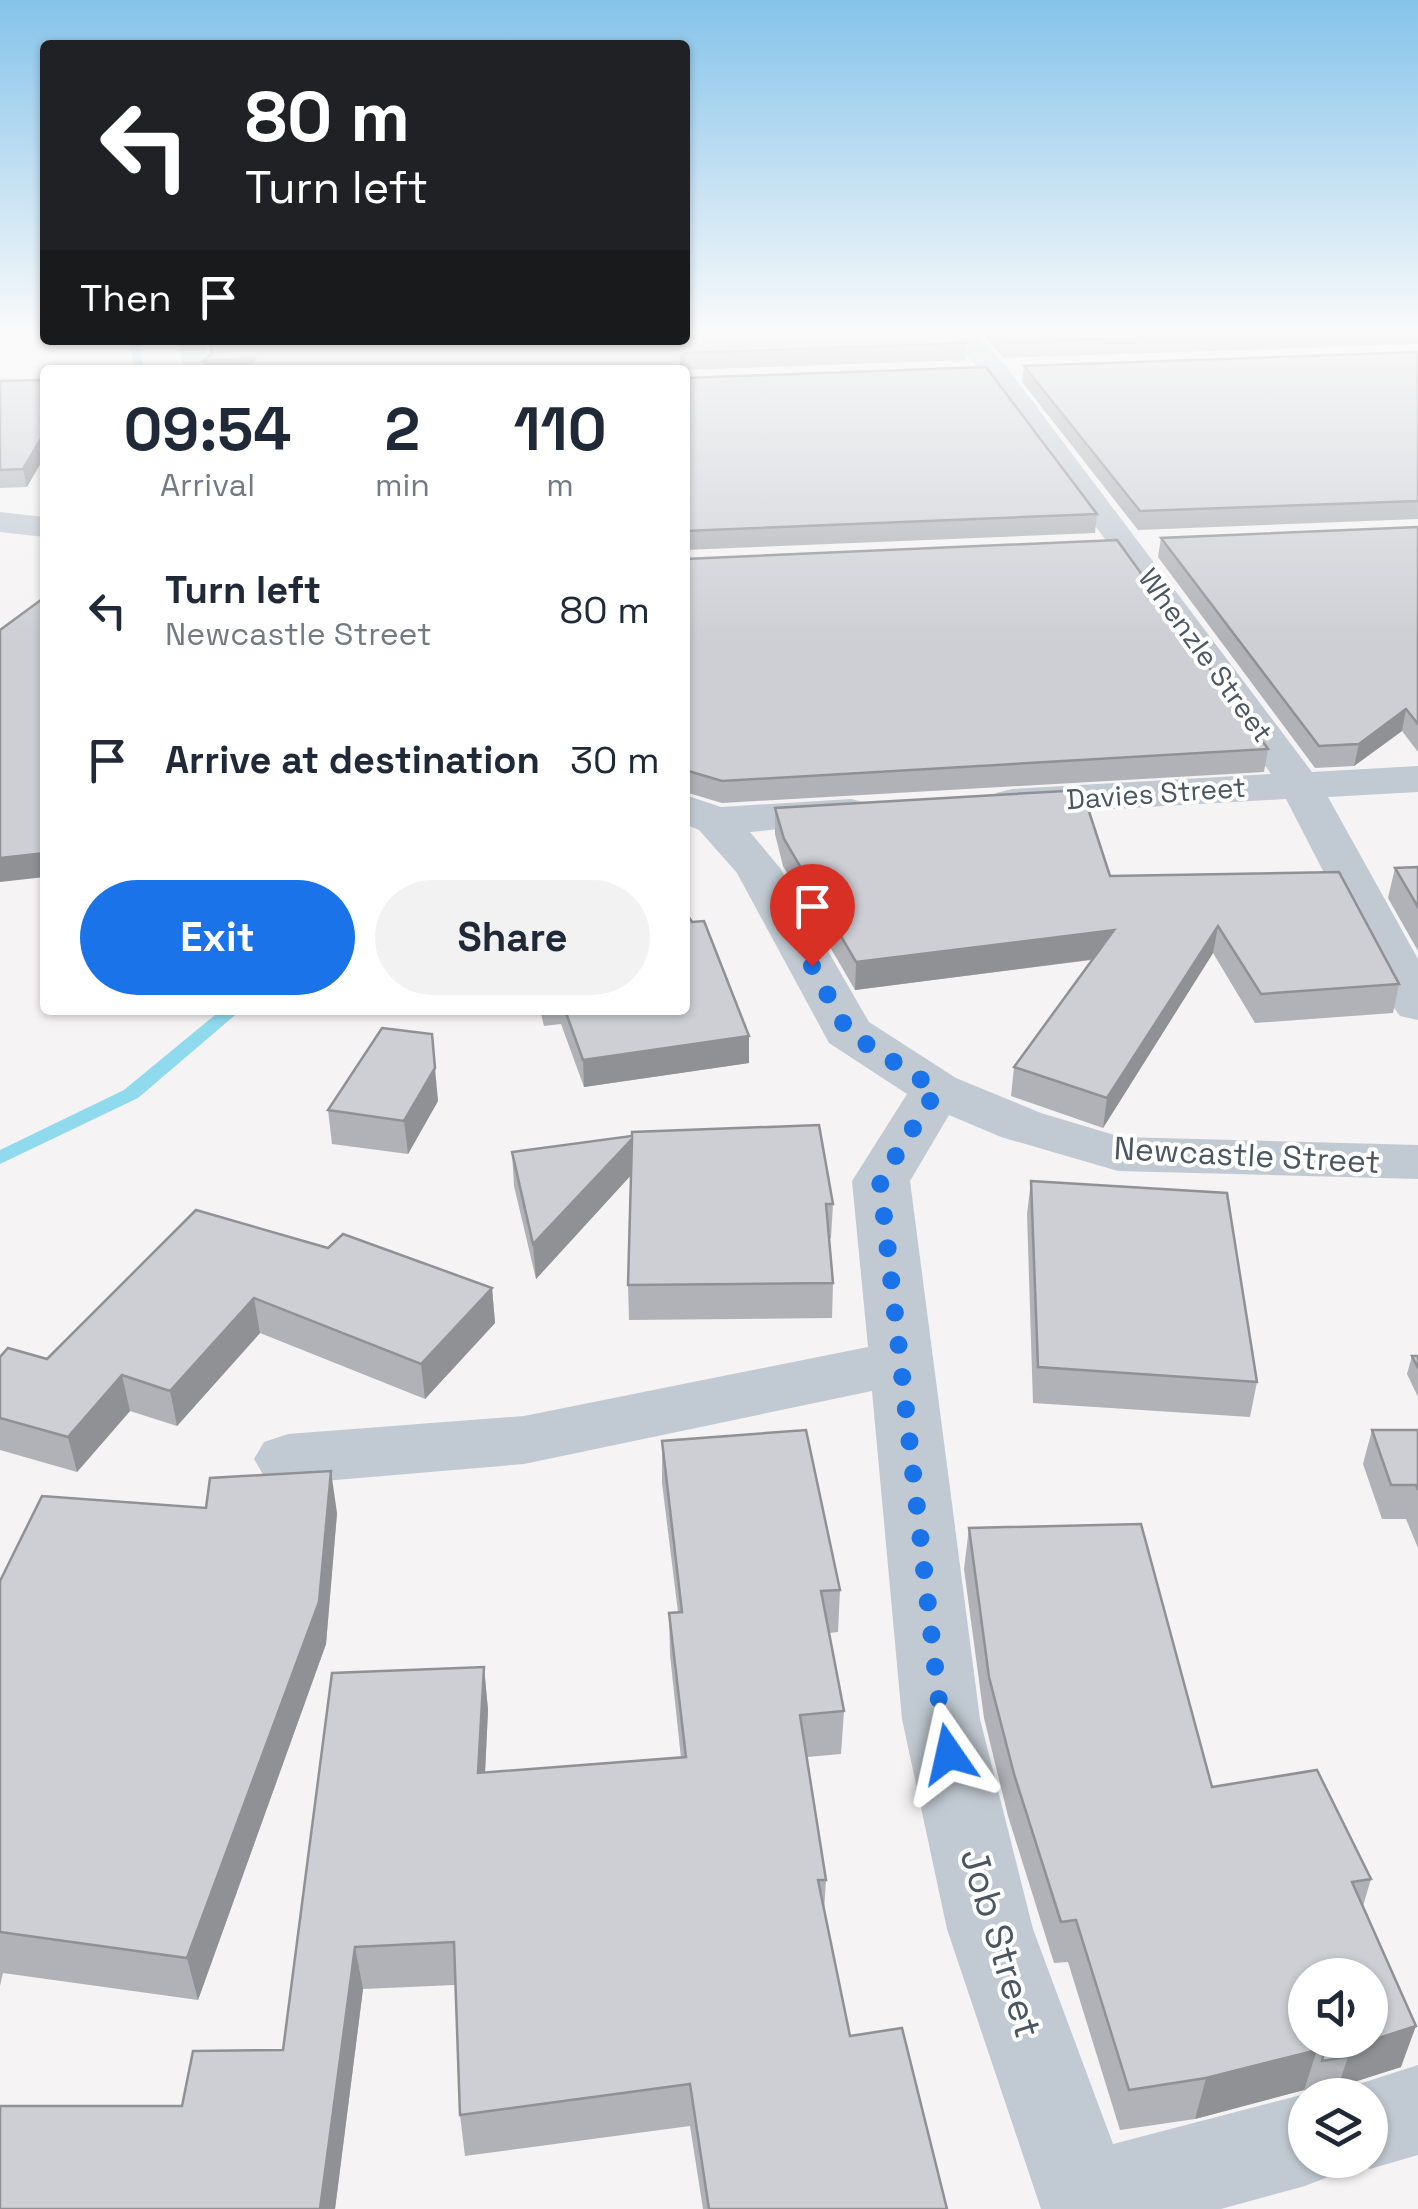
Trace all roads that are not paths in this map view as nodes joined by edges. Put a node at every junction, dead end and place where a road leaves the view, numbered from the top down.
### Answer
1 (1041, 432) edge
2 (0, 522) edge
3 (40, 526) edge
4 (1167, 545) edge
5 (1128, 547) junction
6 (1090, 548) edge
7 (1418, 779) edge
8 (1300, 784) junction
9 (968, 805) edge
10 (890, 810) edge
11 (700, 814) edge
12 (1418, 1005) edge
13 (937, 1090) junction
14 (1418, 1162) edge
15 (901, 1362) junction
16 (288, 1459) dead end
17 (1418, 2110) edge
18 (1388, 2118) edge
19 (1288, 2145) edge
20 (1088, 2203) edge

1 - 5 street, Whenzle Street
2 - 3 street
4 - 5 street
5 - 6 street
5 - 8 street, Whenzle Street
7 - 8 street, Davies Street
8 - 9 street, Davies Street
8 - 12 street, Whenzle Street
10 - 11 street
11 - 13 street, Newcastle Street
13 - 14 street, Newcastle Street
13 - 15 street, Job Street
15 - 16 street
15 - 20 street, Job Street
17 - 18 street
19 - 20 street

